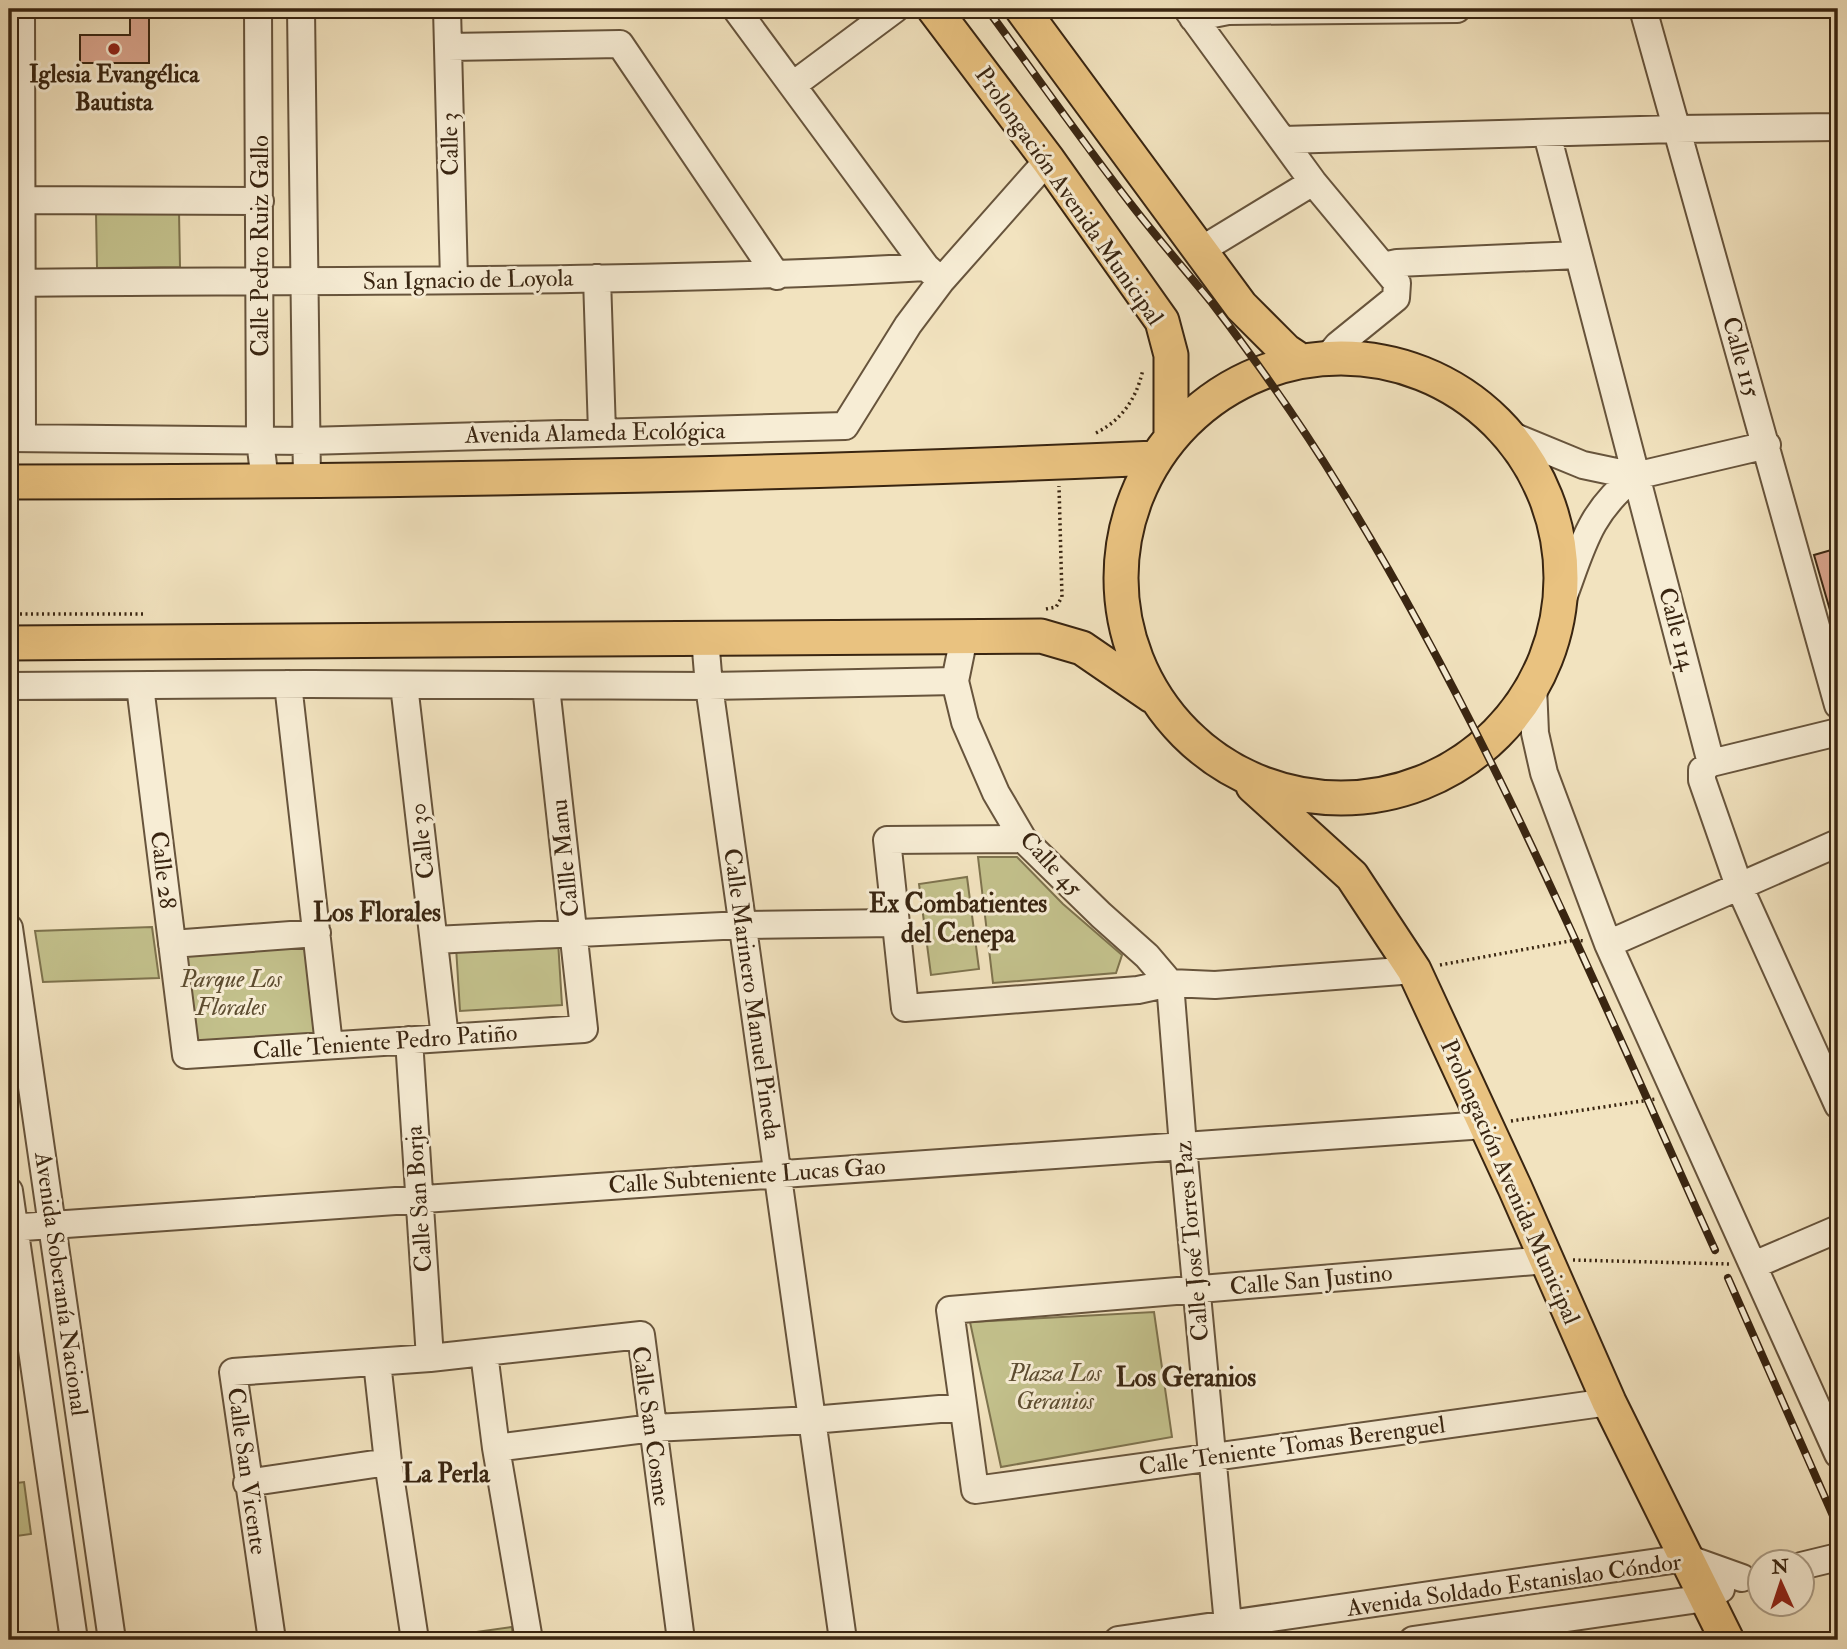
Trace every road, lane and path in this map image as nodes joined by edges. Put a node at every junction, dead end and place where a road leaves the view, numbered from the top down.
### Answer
1 (258, 9) edge
2 (301, 9) edge
3 (447, 9) edge
4 (736, 9) edge
5 (895, 9) edge
6 (934, 9) edge
7 (1022, 9) edge
8 (1457, 9) edge
9 (1643, 9) edge
10 (1190, 13) edge
11 (17, 15) edge
12 (448, 47) junction
13 (793, 85) junction
14 (1676, 129) junction
15 (1837, 129) edge
16 (1547, 134) junction
17 (1283, 140) junction
18 (1048, 160) junction
19 (1313, 182) junction
20 (22, 200) junction
21 (260, 201) junction
22 (1201, 250) junction
23 (1578, 255) junction
24 (1383, 266) junction
25 (933, 274) junction
26 (777, 276) junction
27 (597, 278) junction
28 (454, 280) junction
29 (261, 282) junction
30 (303, 282) junction
31 (16, 283) edge
32 (1314, 360) junction
33 (1144, 365) dead end
34 (845, 426) junction
35 (602, 432) junction
36 (1093, 435) dead end
37 (1510, 435) junction
38 (15, 438) edge
39 (260, 440) junction
40 (307, 440) junction
41 (1767, 445) junction
42 (1163, 448) junction
43 (1059, 463) junction
44 (851, 469) junction
45 (1635, 476) junction
46 (9, 482) edge
47 (265, 482) junction
48 (307, 482) junction
49 (1562, 601) junction
50 (1038, 609) dead end
51 (9, 614) edge
52 (155, 614) dead end
53 (964, 637) junction
54 (705, 638) junction
55 (9, 643) edge
56 (955, 681) junction
57 (288, 684) junction
58 (9, 685) edge
59 (404, 685) junction
60 (139, 686) junction
61 (1533, 686) junction
62 (546, 687) junction
63 (709, 687) junction
64 (1157, 700) junction
65 (1838, 705) edge
66 (1838, 732) edge
67 (1711, 763) junction
68 (1232, 769) junction
69 (1023, 839) junction
70 (1838, 843) edge
71 (1739, 886) junction
72 (895, 923) junction
73 (743, 925) junction
74 (317, 933) junction
75 (573, 934) junction
76 (9, 935) edge
77 (434, 940) junction
78 (172, 944) junction
79 (1608, 944) junction
80 (1414, 970) junction
81 (1170, 984) junction
82 (584, 1029) joint
83 (445, 1038) junction
84 (409, 1040) junction
85 (329, 1045) junction
86 (186, 1055) joint
87 (1676, 1095) junction
88 (1838, 1105) edge
89 (1485, 1125) junction
90 (1183, 1146) junction
91 (778, 1174) junction
92 (9, 1191) edge
93 (419, 1198) junction
94 (52, 1224) junction
95 (11, 1227) edge
96 (1838, 1229) edge
97 (1547, 1260) junction
98 (1754, 1265) junction
99 (1196, 1289) junction
100 (484, 1353) junction
101 (430, 1359) junction
102 (377, 1362) junction
103 (1609, 1402) junction
104 (963, 1407) junction
105 (812, 1420) junction
106 (653, 1429) junction
107 (496, 1448) junction
108 (1838, 1454) edge
109 (1213, 1457) junction
110 (388, 1462) junction
111 (247, 1483) junction
112 (93, 1504) junction
113 (55, 1506) junction
114 (1838, 1557) edge
115 (1686, 1558) junction
116 (1815, 1563) edge
117 (1745, 1574) edge
118 (1745, 1579) edge
119 (1706, 1598) junction
120 (1228, 1624) junction
121 (1261, 1630) edge
122 (74, 1640) edge
123 (113, 1640) edge
124 (272, 1640) edge
125 (415, 1640) edge
126 (529, 1640) edge
127 (681, 1640) edge
128 (843, 1640) edge
129 (1118, 1640) edge
130 (1413, 1640) edge
131 (1727, 1640) edge

1 - 21 street, Calle Pedro Ruiz Gallo
2 - 30 street, Calle Pedro Ruiz Gallo
3 - 12 street, Calle 3
4 - 13 street
5 - 13 street
6 - 18 main road, Prolongación Avenida Municipal
7 - 22 main road
8 - 10 street
9 - 14 street, Calle 115
10 - 17 street
11 - 20 street
12 - 26 street
12 - 28 street, Calle 3
13 - 25 street
14 - 15 street
14 - 16 street
14 - 41 street, Calle 115
16 - 17 street
16 - 23 street, Calle 114
17 - 19 street
18 - 25 street
18 - 42 main road, Prolongación Avenida Municipal
19 - 22 street
19 - 24 street
20 - 21 street
20 - 31 street
21 - 29 street, Calle Pedro Ruiz Gallo
22 - 32 main road
23 - 24 street
23 - 45 street, Calle 114
24 - 32 street
25 - 26 street, San Ignacio de Loyola
25 - 34 street
26 - 27 street, San Ignacio de Loyola
27 - 28 street, San Ignacio de Loyola
27 - 35 street
28 - 30 street, San Ignacio de Loyola
29 - 30 street, San Ignacio de Loyola
29 - 31 street, San Ignacio de Loyola
29 - 39 street, Calle Pedro Ruiz Gallo
30 - 40 street, Calle Pedro Ruiz Gallo
31 - 38 street
32 - 37 main road, Prolongación Avenida Municipal
32 - 42 main road, Prolongación Avenida Municipal
33 - 36 path
34 - 35 street, Avenida Alameda Ecológica
34 - 44 street
35 - 40 street, Avenida Alameda Ecológica
37 - 45 street
37 - 49 main road, Prolongación Avenida Municipal
38 - 39 street, Avenida Alameda Ecológica
39 - 40 street, Avenida Alameda Ecológica
39 - 47 street, Calle Pedro Ruiz Gallo
40 - 48 street, Calle Pedro Ruiz Gallo
41 - 45 street
41 - 65 street, Calle 115
42 - 43 main road, Avenida Alameda Ecológica
42 - 64 main road, Prolongación Avenida Municipal
43 - 44 main road, Avenida Alameda Ecológica
43 - 50 path
44 - 48 main road, Avenida Alameda Ecológica
45 - 49 street
45 - 67 street, Calle 114
46 - 47 main road, Avenida Alameda Ecológica
47 - 48 main road, Avenida Alameda Ecológica
49 - 61 main road, Prolongación Avenida Municipal
51 - 52 path
53 - 54 main road
53 - 56 street
53 - 64 main road
54 - 55 main road
54 - 63 street, Calle Marinero Manuel Pineda
56 - 63 street
56 - 69 street, Calle 45
57 - 59 street
57 - 60 street
57 - 74 street
58 - 60 street
59 - 62 street
59 - 77 street, Calle 30
60 - 78 street, Calle 28
61 - 68 main road, Prolongación Avenida Municipal
61 - 79 street, Prolongación Avenida Municipal
62 - 63 street
62 - 75 street, Callle Manu
63 - 73 street, Calle Marinero Manuel Pineda
64 - 68 main road, Prolongación Avenida Municipal
66 - 67 street
67 - 71 street, Calle 114
68 - 80 main road, Prolongación Avenida Municipal
69 - 72 street
69 - 81 street, Calle 45
70 - 71 street
71 - 79 street
71 - 88 street, Calle 114
72 - 73 street
72 - 81 street
73 - 75 street
73 - 91 street, Calle Marinero Manuel Pineda
74 - 78 street
74 - 85 street
75 - 77 street
75 - 82 street, Callle Manu
76 - 94 street, Avenida Soberanía Nacional
77 - 83 street, Calle 30
78 - 86 street, Calle 28
79 - 80 path
79 - 87 street, Prolongación Avenida Municipal
80 - 81 street
80 - 89 main road, Prolongación Avenida Municipal
81 - 90 street, Calle José Torres Paz
82 - 83 street, Calle Teniente Pedro Patiño
83 - 84 street, Calle Teniente Pedro Patiño
84 - 85 street, Calle Teniente Pedro Patiño
84 - 93 street, Calle San Borja
85 - 86 street, Calle Teniente Pedro Patiño
87 - 89 path
87 - 98 street, Prolongación Avenida Municipal
89 - 90 street, Calle Subteniente Lucas Gao
89 - 97 main road, Prolongación Avenida Municipal
90 - 91 street, Calle Subteniente Lucas Gao
90 - 99 street, Calle José Torres Paz
91 - 93 street, Calle Subteniente Lucas Gao
91 - 105 street, Calle Marinero Manuel Pineda
92 - 95 street, Avenida Soberanía Nacional
93 - 94 street, Calle Subteniente Lucas Gao
93 - 101 street, Calle San Borja
94 - 95 street, Calle Subteniente Lucas Gao
94 - 112 street, Avenida Soberanía Nacional
95 - 113 street, Avenida Soberanía Nacional
96 - 98 street
97 - 98 path
97 - 99 street, Calle San Justino
97 - 103 main road, Prolongación Avenida Municipal
98 - 108 street, Prolongación Avenida Municipal
99 - 104 street, Calle San Justino
99 - 109 street, Calle José Torres Paz
100 - 101 street, Calle San Cosme
100 - 106 street, Calle San Cosme
100 - 107 street
101 - 102 street, Calle San Vicente
102 - 110 street
102 - 111 street, Calle San Vicente
103 - 109 street, Calle Teniente Tomas Berenguel
103 - 115 main road, Prolongación Avenida Municipal
104 - 105 street
104 - 109 street, Calle Teniente Tomas Berenguel
105 - 106 street
105 - 128 street, Calle Marinero Manuel Pineda
106 - 107 street
106 - 127 street, Calle San Cosme
107 - 126 street
109 - 120 street, Calle José Torres Paz
110 - 111 street
110 - 125 street
111 - 124 street, Calle San Vicente
112 - 113 street
112 - 123 street, Avenida Soberanía Nacional
113 - 122 street, Avenida Soberanía Nacional
114 - 116 street
115 - 117 street, Avenida Soldado Estanislao Cóndor
115 - 119 main road, Prolongación Avenida Municipal
115 - 121 street, Avenida Soldado Estanislao Cóndor
118 - 119 street, Avenida Soldado Estanislao Cóndor
119 - 130 street, Avenida Soldado Estanislao Cóndor
119 - 131 main road, Prolongación Avenida Municipal
120 - 121 street, Avenida Soldado Estanislao Cóndor
120 - 129 street, Avenida Soldado Estanislao Cóndor

